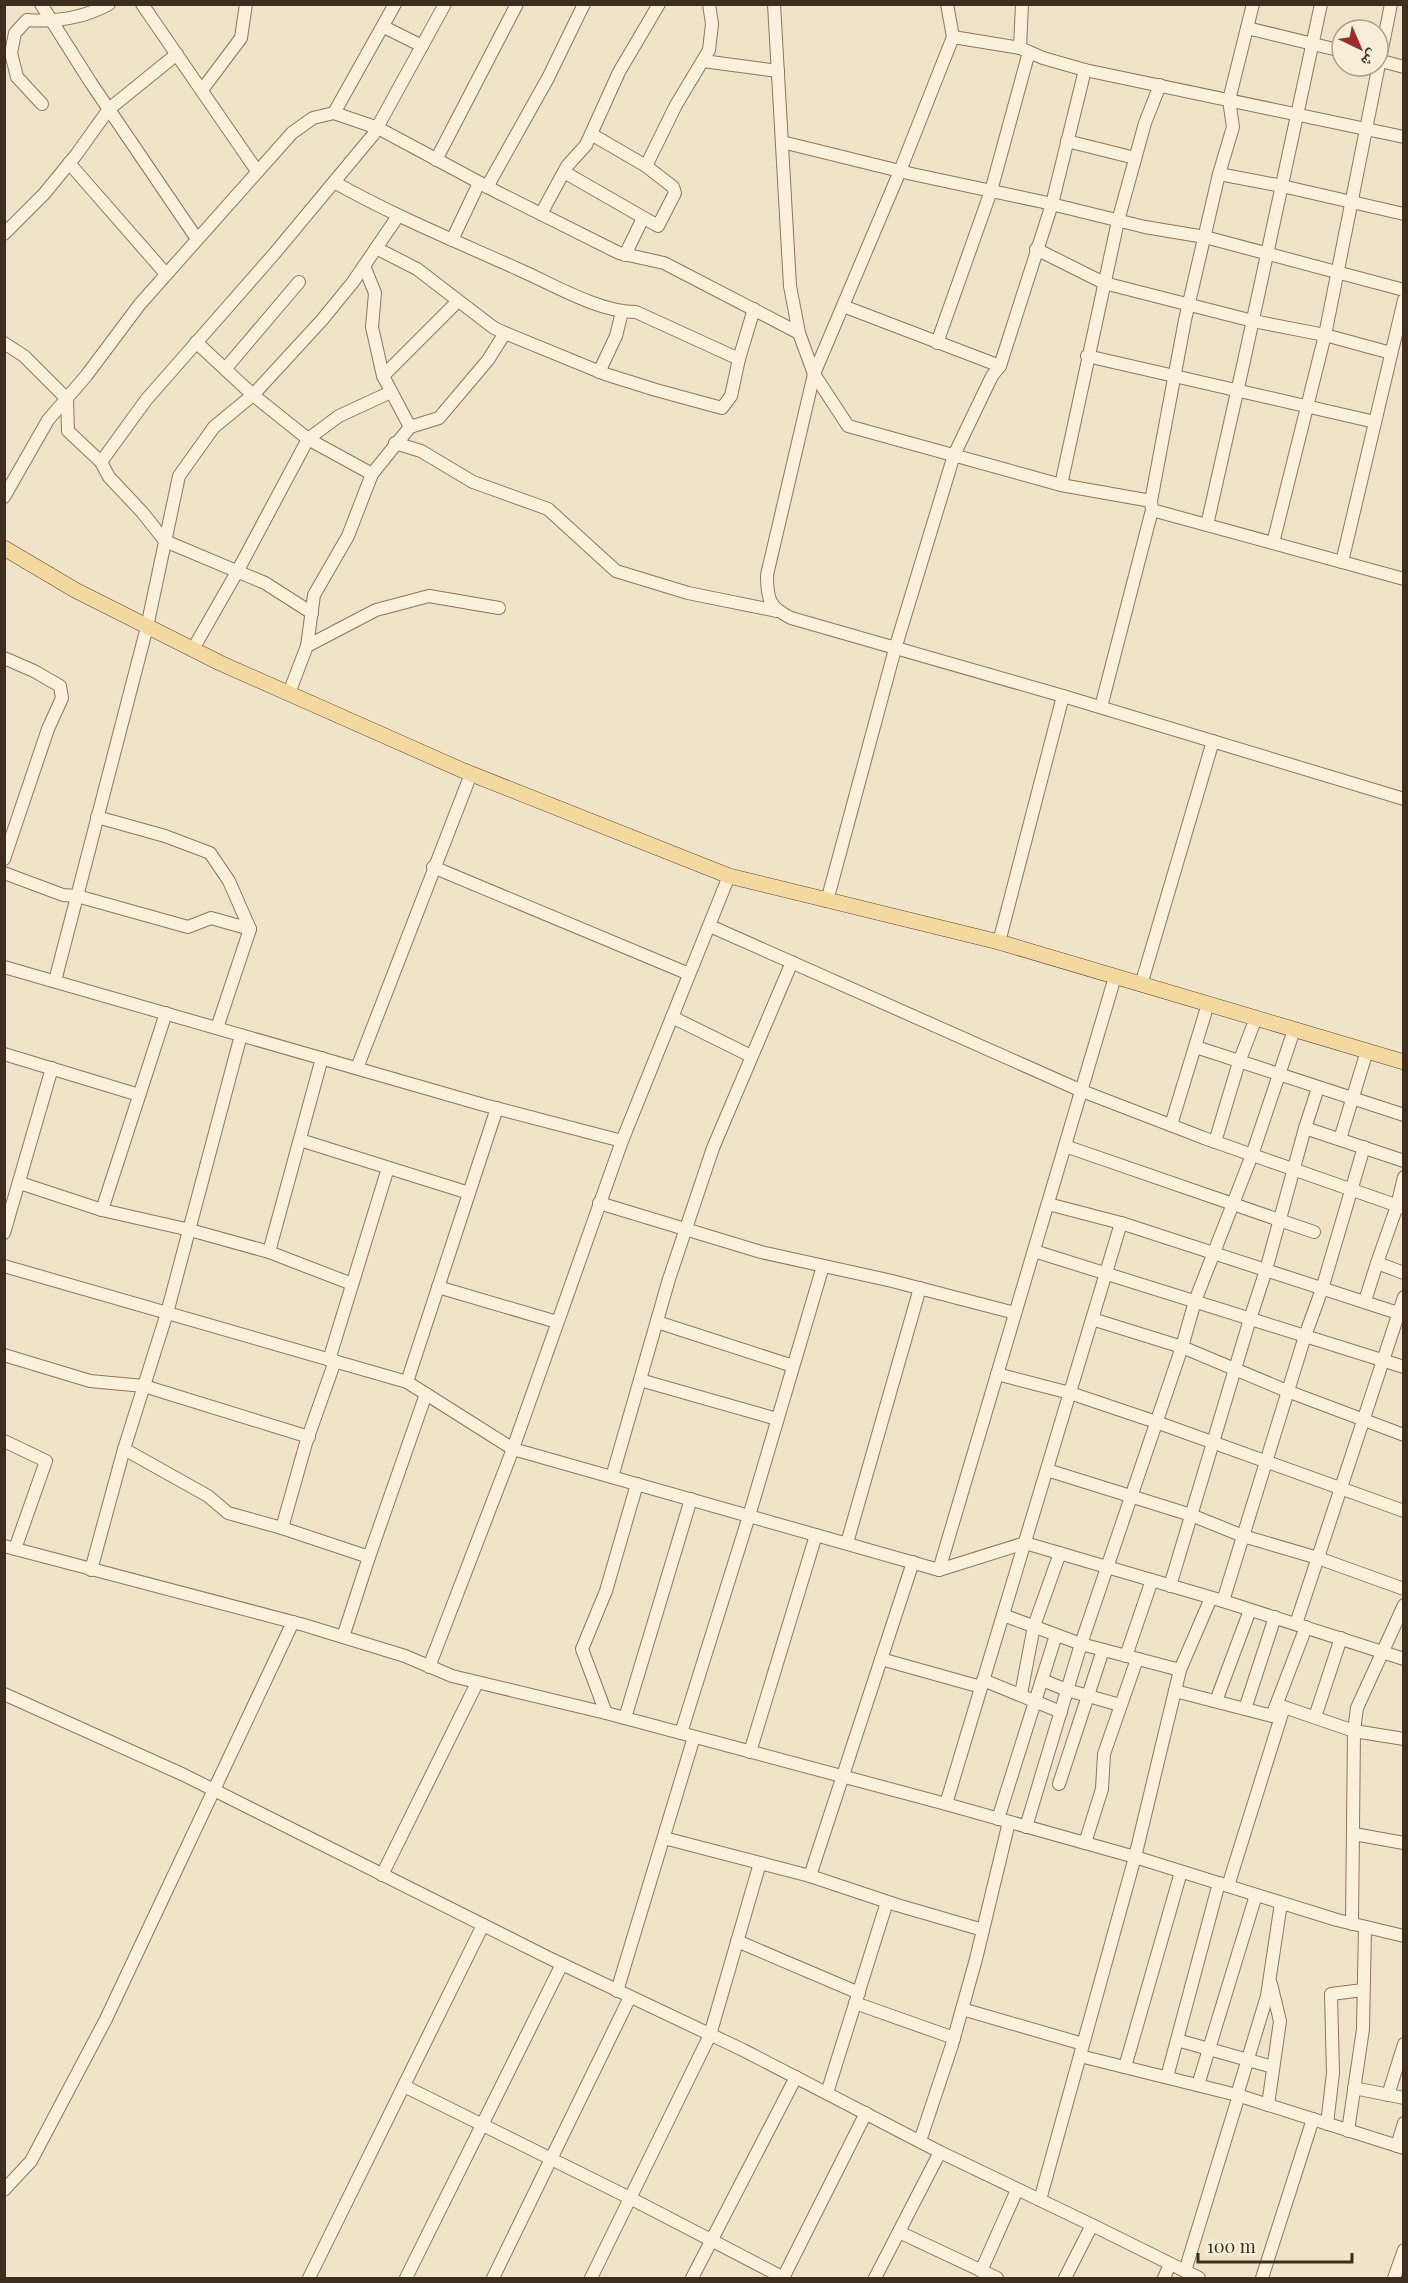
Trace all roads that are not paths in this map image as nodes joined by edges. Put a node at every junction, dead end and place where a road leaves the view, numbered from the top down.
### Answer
1 (41, 4) edge
2 (109, 4) edge
3 (142, 4) edge
4 (246, 4) edge
5 (395, 4) edge
6 (445, 4) edge
7 (517, 4) edge
8 (584, 4) edge
9 (659, 4) edge
10 (709, 4) edge
11 (774, 4) edge
12 (947, 4) edge
13 (1022, 4) edge
14 (1253, 4) edge
15 (1321, 4) edge
16 (52, 22) junction
17 (384, 27) junction
18 (1247, 28) junction
19 (953, 37) junction
20 (1312, 43) junction
21 (422, 46) junction
22 (1330, 48) edge
23 (1025, 50) junction
24 (177, 54) junction
25 (703, 61) junction
26 (1085, 70) junction
27 (778, 71) junction
28 (1376, 78) edge
29 (1160, 85) junction
30 (202, 90) junction
31 (1229, 100) junction
32 (42, 104) dead end
33 (109, 110) junction
34 (334, 113) junction
35 (1297, 115) junction
36 (378, 128) junction
37 (1367, 130) junction
38 (591, 134) junction
39 (1404, 137) edge
40 (1067, 141) junction
41 (782, 142) junction
42 (1135, 158) junction
43 (436, 160) junction
44 (69, 164) junction
45 (646, 166) junction
46 (257, 171) junction
47 (900, 171) junction
48 (564, 172) junction
49 (1219, 174) junction
50 (334, 182) junction
51 (483, 185) junction
52 (1282, 186) junction
53 (991, 191) junction
54 (1052, 204) junction
55 (1351, 204) junction
56 (541, 214) junction
57 (1404, 214) edge
58 (398, 216) junction
59 (643, 218) junction
60 (1118, 221) junction
61 (4, 234) edge
62 (1205, 237) junction
63 (197, 239) junction
64 (452, 240) junction
65 (376, 248) junction
66 (1036, 249) junction
67 (1268, 254) junction
68 (625, 255) junction
69 (364, 266) junction
70 (1336, 272) junction
71 (166, 274) junction
72 (299, 282) dead end
73 (1104, 283) junction
74 (1404, 290) edge
75 (1404, 300) edge
76 (457, 302) junction
77 (1190, 304) junction
78 (843, 306) junction
79 (754, 309) junction
80 (621, 312) junction
81 (1253, 321) junction
82 (506, 333) junction
83 (799, 333) junction
84 (1325, 335) junction
85 (196, 342) junction
86 (4, 343) edge
87 (937, 343) junction
88 (1391, 353) junction
89 (1087, 356) junction
90 (739, 359) junction
91 (1000, 366) junction
92 (226, 368) junction
93 (600, 372) junction
94 (814, 374) junction
95 (1175, 375) junction
96 (383, 376) junction
97 (1238, 391) junction
98 (391, 392) junction
99 (253, 395) junction
100 (67, 399) junction
101 (1306, 406) junction
102 (1375, 422) junction
103 (410, 426) junction
104 (308, 439) junction
105 (395, 443) junction
106 (954, 455) junction
107 (101, 462) junction
108 (372, 474) junction
109 (1061, 485) junction
110 (4, 497) edge
111 (1151, 505) junction
112 (1207, 525) junction
113 (165, 541) junction
114 (1273, 543) junction
115 (4, 548) edge
116 (1342, 562) junction
117 (237, 572) junction
118 (1404, 579) edge
119 (499, 608) dead end
120 (777, 611) junction
121 (312, 613) junction
122 (147, 627) junction
123 (307, 646) junction
124 (193, 649) junction
125 (895, 649) junction
126 (4, 658) edge
127 (289, 693) junction
128 (1064, 696) junction
129 (1101, 707) junction
130 (1214, 741) junction
131 (471, 774) junction
132 (1404, 799) edge
133 (97, 817) junction
134 (4, 859) edge
135 (433, 867) junction
136 (4, 873) edge
137 (729, 876) junction
138 (77, 896) junction
139 (827, 901) junction
140 (710, 926) junction
141 (250, 928) junction
142 (999, 942) junction
143 (792, 962) junction
144 (4, 967) edge
145 (689, 974) junction
146 (1115, 977) junction
147 (55, 981) junction
148 (1141, 985) junction
149 (1208, 1004) junction
150 (165, 1013) junction
151 (672, 1017) junction
152 (1256, 1018) junction
153 (217, 1028) junction
154 (1294, 1030) junction
155 (241, 1035) junction
156 (1196, 1047) junction
157 (1367, 1051) junction
158 (4, 1054) edge
159 (751, 1056) junction
160 (1402, 1057) edge
161 (322, 1058) junction
162 (1239, 1062) junction
163 (52, 1068) junction
164 (357, 1068) junction
165 (1278, 1075) junction
166 (1318, 1088) junction
167 (1082, 1092) junction
168 (139, 1095) junction
169 (1353, 1098) junction
170 (497, 1108) junction
171 (1404, 1115) edge
172 (1170, 1125) junction
173 (1305, 1128) junction
174 (1340, 1139) junction
175 (300, 1140) junction
176 (622, 1141) junction
177 (1215, 1142) junction
178 (1065, 1146) junction
179 (1364, 1147) junction
180 (1252, 1155) junction
181 (1404, 1161) edge
182 (388, 1168) junction
183 (1293, 1169) junction
184 (1404, 1177) edge
185 (20, 1184) junction
186 (1350, 1189) junction
187 (469, 1193) junction
188 (599, 1203) junction
189 (1231, 1203) junction
190 (1048, 1204) junction
191 (1400, 1207) edge
192 (102, 1210) junction
193 (1278, 1221) junction
194 (1121, 1223) junction
195 (190, 1230) junction
196 (687, 1230) junction
197 (1314, 1232) dead end
198 (4, 1233) edge
199 (1034, 1251) junction
200 (269, 1252) junction
201 (1214, 1254) junction
202 (1377, 1263) junction
203 (4, 1266) edge
204 (823, 1266) junction
205 (1266, 1270) junction
206 (1106, 1273) junction
207 (1404, 1273) edge
208 (352, 1284) junction
209 (438, 1287) junction
210 (920, 1288) junction
211 (1322, 1289) junction
212 (1404, 1297) edge
213 (1195, 1301) junction
214 (1365, 1301) junction
215 (1015, 1313) junction
216 (167, 1314) junction
217 (1401, 1314) edge
218 (1250, 1318) junction
219 (1092, 1319) junction
220 (557, 1322) junction
221 (657, 1323) junction
222 (1305, 1336) junction
223 (1182, 1347) junction
224 (4, 1355) edge
225 (332, 1360) junction
226 (1383, 1360) junction
227 (793, 1366) junction
228 (1404, 1367) edge
229 (1234, 1370) junction
230 (998, 1374) junction
231 (640, 1380) junction
232 (407, 1382) junction
233 (144, 1386) junction
234 (1287, 1391) junction
235 (1070, 1393) junction
236 (426, 1394) junction
237 (777, 1419) junction
238 (1363, 1420) junction
239 (1156, 1422) junction
240 (1404, 1435) edge
241 (309, 1437) junction
242 (4, 1441) edge
243 (1213, 1442) junction
244 (124, 1449) junction
245 (513, 1449) junction
246 (1265, 1463) junction
247 (1047, 1470) junction
248 (612, 1477) junction
249 (637, 1484) junction
250 (1341, 1488) junction
251 (1131, 1496) junction
252 (691, 1499) junction
253 (1404, 1511) edge
254 (1191, 1515) junction
255 (748, 1516) junction
256 (282, 1528) junction
257 (816, 1535) junction
258 (1243, 1536) junction
259 (1025, 1543) junction
260 (847, 1544) junction
261 (10, 1548) edge
262 (1060, 1553) junction
263 (369, 1557) junction
264 (1318, 1558) junction
265 (913, 1562) junction
266 (1108, 1567) junction
267 (91, 1569) junction
268 (939, 1570) junction
269 (1152, 1580) junction
270 (1170, 1586) junction
271 (1404, 1588) edge
272 (1217, 1600) junction
273 (1404, 1605) edge
274 (1250, 1610) junction
275 (1003, 1615) junction
276 (1275, 1617) junction
277 (293, 1622) junction
278 (1301, 1625) junction
279 (1034, 1626) junction
280 (1056, 1635) junction
281 (343, 1637) junction
282 (1341, 1638) junction
283 (1081, 1644) junction
284 (1103, 1650) junction
285 (1382, 1651) junction
286 (1132, 1657) junction
287 (881, 1659) junction
288 (1404, 1659) edge
289 (429, 1667) junction
290 (1180, 1670) junction
291 (1042, 1680) junction
292 (477, 1683) junction
293 (982, 1684) junction
294 (1067, 1690) junction
295 (1175, 1691) junction
296 (4, 1694) edge
297 (1020, 1694) junction
298 (1088, 1696) junction
299 (1035, 1701) junction
300 (1216, 1701) junction
301 (1120, 1705) junction
302 (1280, 1706) junction
303 (1245, 1709) junction
304 (1061, 1712) junction
305 (606, 1713) junction
306 (1315, 1717) junction
307 (625, 1718) junction
308 (1354, 1731) junction
309 (681, 1733) junction
310 (694, 1737) junction
311 (1404, 1739) edge
312 (750, 1752) junction
313 (843, 1777) junction
314 (1059, 1784) dead end
315 (214, 1790) junction
316 (946, 1804) junction
317 (1003, 1821) junction
318 (1026, 1827) junction
319 (1354, 1834) junction
320 (664, 1838) junction
321 (1085, 1844) junction
322 (1404, 1844) edge
323 (1135, 1857) junction
324 (760, 1863) junction
325 (1181, 1872) junction
326 (382, 1875) junction
327 (810, 1876) junction
328 (1223, 1885) junction
329 (1256, 1895) junction
330 (887, 1902) junction
331 (1281, 1903) junction
332 (1352, 1924) junction
333 (483, 1925) junction
334 (1365, 1927) junction
335 (983, 1930) junction
336 (1404, 1936) edge
337 (737, 1941) junction
338 (562, 1964) junction
339 (1270, 1977) junction
340 (617, 1990) junction
341 (1363, 1990) junction
342 (630, 1997) junction
343 (857, 1998) junction
344 (962, 2009) junction
345 (710, 2035) junction
346 (954, 2038) junction
347 (1177, 2040) junction
348 (1404, 2044) edge
349 (1209, 2048) junction
350 (1081, 2050) junction
351 (1247, 2060) junction
352 (1125, 2067) junction
353 (1273, 2067) junction
354 (796, 2077) junction
355 (1167, 2077) junction
356 (1198, 2085) junction
357 (404, 2086) junction
358 (1354, 2088) junction
359 (827, 2093) junction
360 (1238, 2095) junction
361 (1388, 2095) junction
362 (1404, 2098) edge
363 (1268, 2105) junction
364 (866, 2113) junction
365 (1313, 2120) junction
366 (1404, 2123) edge
367 (483, 2124) junction
368 (1327, 2124) junction
369 (1348, 2131) junction
370 (920, 2141) junction
371 (1400, 2147) edge
372 (939, 2152) junction
373 (551, 2160) junction
374 (4, 2190) edge
375 (1017, 2190) junction
376 (630, 2198) junction
377 (1040, 2200) junction
378 (1092, 2225) junction
379 (899, 2232) junction
380 (712, 2240) junction
381 (1404, 2250) edge
382 (1170, 2264) junction
383 (981, 2271) junction
384 (1185, 2271) junction
385 (309, 2278) edge
386 (406, 2278) edge
387 (493, 2278) edge
388 (591, 2278) edge
389 (692, 2278) edge
390 (783, 2278) edge
391 (875, 2278) edge
392 (997, 2278) edge
393 (1065, 2278) edge
394 (1164, 2278) edge
395 (1199, 2278) edge
396 (1262, 2278) edge
397 (1394, 2278) edge

1 - 16 street
2 - 16 street
3 - 24 street
4 - 30 street
5 - 17 street
6 - 21 street
7 - 43 street
8 - 51 street
9 - 38 street
10 - 25 street
11 - 27 street
12 - 19 street
13 - 23 street
14 - 18 street
15 - 20 street
16 - 32 street
16 - 33 street
17 - 21 street
17 - 34 street
18 - 20 street
18 - 31 street
19 - 23 street
19 - 47 street
20 - 22 street
20 - 35 street
21 - 36 street
23 - 26 street
23 - 53 street
24 - 30 street
24 - 33 street
25 - 27 street
25 - 45 street
26 - 29 street
26 - 40 street
27 - 41 street
28 - 37 street
29 - 31 street
29 - 42 street
30 - 46 street
31 - 35 street
31 - 49 street
33 - 44 street
33 - 63 street
34 - 36 street
34 - 46 street
35 - 37 street
35 - 52 street
36 - 43 street
36 - 50 street
37 - 39 street
37 - 55 street
38 - 45 street
38 - 48 street
40 - 42 street
40 - 54 street
41 - 47 street
41 - 83 street
42 - 60 street
43 - 51 street
44 - 61 street
44 - 71 street
45 - 59 street
46 - 63 street
47 - 53 street
47 - 78 street
48 - 56 street
48 - 59 street
49 - 52 street
49 - 62 street
50 - 58 street
50 - 85 street
51 - 56 street
51 - 64 street
52 - 55 street
52 - 67 street
53 - 54 street
53 - 87 street
54 - 60 street
54 - 66 street
55 - 57 street
55 - 70 street
56 - 68 street
58 - 64 street
58 - 65 street
59 - 68 street
60 - 62 street
60 - 73 street
62 - 67 street
62 - 77 street
63 - 71 street
64 - 80 street
65 - 69 street
65 - 76 street
66 - 73 street
66 - 91 street
67 - 70 street
67 - 81 street
68 - 79 street
69 - 96 street
69 - 99 street
70 - 74 street
70 - 84 street
71 - 100 street
72 - 92 street
73 - 77 street
73 - 89 street
75 - 88 street
76 - 82 street
76 - 96 street
77 - 81 street
77 - 95 street
78 - 87 street
78 - 94 street
79 - 83 street
79 - 90 street
80 - 90 street
80 - 93 street
81 - 84 street
81 - 97 street
82 - 93 street
82 - 103 street
83 - 94 street
84 - 88 street
84 - 101 street
85 - 92 street
85 - 107 street
86 - 100 street
87 - 91 street
88 - 102 street
89 - 95 street
89 - 109 street
90 - 93 street
91 - 106 street
92 - 99 street
94 - 106 street
94 - 120 street
95 - 97 street
95 - 111 street
96 - 98 street
97 - 101 street
97 - 112 street
98 - 103 street
98 - 104 street
99 - 104 street
99 - 113 street
100 - 107 street
100 - 110 street
101 - 102 street
101 - 114 street
102 - 116 street
103 - 105 street
104 - 108 street
104 - 117 street
105 - 108 street
105 - 120 street
106 - 109 street
106 - 125 street
107 - 113 street
108 - 121 street
109 - 111 street
111 - 112 street
111 - 129 street
112 - 114 street
113 - 117 street
113 - 122 street
114 - 116 street
115 - 122 main road
116 - 118 street
117 - 121 street
117 - 124 street
119 - 123 street
120 - 125 street
121 - 123 street
122 - 124 main road
122 - 133 street
123 - 127 street
124 - 127 main road
125 - 128 street
125 - 139 street
126 - 134 street
127 - 131 main road
128 - 129 street
128 - 142 street
129 - 130 street
130 - 132 street
130 - 148 street
131 - 135 street
131 - 137 main road
133 - 138 street
133 - 141 street
135 - 145 street
135 - 164 street
136 - 138 street
137 - 139 main road
137 - 140 street
138 - 141 street
138 - 147 street
139 - 142 main road
140 - 143 street
140 - 145 street
141 - 153 street
142 - 146 main road
143 - 159 street
143 - 167 street
144 - 147 street
145 - 151 street
146 - 148 main road
146 - 167 street
147 - 150 street
148 - 149 main road
149 - 152 main road
149 - 156 street
150 - 153 street
150 - 168 street
151 - 159 street
151 - 176 street
152 - 154 main road
152 - 162 street
153 - 155 street
154 - 157 main road
154 - 165 street
155 - 161 street
155 - 195 street
156 - 162 street
156 - 172 street
157 - 160 main road
157 - 169 street
158 - 163 street
159 - 196 street
161 - 164 street
161 - 175 street
162 - 165 street
162 - 177 street
163 - 168 street
163 - 185 street
164 - 170 street
165 - 166 street
165 - 180 street
166 - 169 street
166 - 173 street
167 - 172 street
167 - 178 street
168 - 192 street
169 - 171 street
169 - 174 street
170 - 176 street
170 - 187 street
172 - 177 street
173 - 174 street
173 - 183 street
174 - 179 street
175 - 182 street
175 - 200 street
176 - 188 street
177 - 180 street
178 - 189 street
178 - 190 street
179 - 181 street
179 - 186 street
180 - 183 street
180 - 189 street
182 - 187 street
182 - 208 street
183 - 186 street
183 - 193 street
184 - 191 street
185 - 192 street
185 - 198 street
186 - 191 street
186 - 211 street
187 - 209 street
188 - 196 street
188 - 220 street
189 - 193 street
189 - 201 street
190 - 194 street
190 - 199 street
191 - 202 street
192 - 195 street
193 - 197 street
193 - 205 street
194 - 201 street
194 - 206 street
195 - 200 street
195 - 216 street
196 - 204 street
196 - 221 street
199 - 206 street
199 - 215 street
200 - 208 street
201 - 205 street
201 - 213 street
202 - 207 street
202 - 214 street
203 - 216 street
204 - 210 street
204 - 227 street
205 - 211 street
205 - 218 street
206 - 213 street
206 - 219 street
208 - 225 street
209 - 220 street
209 - 232 street
210 - 215 street
210 - 260 street
211 - 214 street
211 - 222 street
212 - 217 street
213 - 218 street
213 - 223 street
214 - 217 street
215 - 230 street
216 - 225 street
216 - 233 street
217 - 226 street
218 - 222 street
218 - 229 street
219 - 223 street
219 - 235 street
220 - 245 street
221 - 227 street
221 - 231 street
222 - 226 street
222 - 234 street
223 - 229 street
223 - 239 street
224 - 233 street
225 - 232 street
225 - 241 street
226 - 228 street
226 - 238 street
227 - 237 street
229 - 234 street
229 - 243 street
230 - 235 street
230 - 268 street
231 - 237 street
231 - 248 street
232 - 236 street
233 - 241 street
233 - 244 street
234 - 238 street
234 - 246 street
235 - 239 street
235 - 247 street
236 - 245 street
236 - 263 street
237 - 255 street
238 - 240 street
238 - 250 street
239 - 243 street
239 - 251 street
241 - 256 street
242 - 261 street
243 - 246 street
243 - 254 street
244 - 256 street
244 - 267 street
245 - 248 street
245 - 289 street
246 - 250 street
246 - 258 street
247 - 251 street
247 - 259 street
248 - 249 street
249 - 252 street
249 - 305 street
250 - 253 street
250 - 264 street
251 - 254 street
251 - 266 street
252 - 255 street
252 - 307 street
254 - 258 street
254 - 270 street
255 - 257 street
255 - 309 street
256 - 263 street
257 - 260 street
257 - 312 street
258 - 264 street
258 - 272 street
259 - 262 street
259 - 268 street
259 - 275 street
260 - 265 street
261 - 267 street
262 - 266 street
262 - 279 street
263 - 281 street
264 - 271 street
264 - 278 street
265 - 268 street
265 - 287 street
266 - 269 street
266 - 283 street
267 - 277 street
269 - 270 street
269 - 286 street
270 - 272 street
272 - 274 street
272 - 290 street
273 - 285 street
274 - 276 street
274 - 300 street
275 - 279 street
275 - 293 street
276 - 278 street
276 - 303 street
277 - 281 street
277 - 315 street
278 - 282 street
278 - 302 street
279 - 280 street
279 - 297 street
280 - 283 street
280 - 291 street
281 - 289 street
282 - 285 street
282 - 306 street
283 - 284 street
283 - 294 street
284 - 286 street
284 - 298 street
285 - 288 street
285 - 308 street
286 - 290 street
286 - 301 street
287 - 293 street
287 - 313 street
289 - 292 street
290 - 295 street
291 - 294 street
291 - 299 street
292 - 305 street
292 - 326 street
293 - 297 street
293 - 316 street
294 - 298 street
294 - 304 street
295 - 300 street
295 - 323 street
296 - 315 street
297 - 299 street
298 - 301 street
298 - 314 street
299 - 304 street
299 - 317 street
300 - 303 street
301 - 321 street
302 - 303 street
302 - 306 street
302 - 328 street
304 - 318 street
305 - 307 street
306 - 308 street
307 - 309 street
308 - 311 street
308 - 319 street
309 - 310 street
310 - 312 street
310 - 320 street
312 - 313 street
313 - 316 street
313 - 327 street
315 - 326 street
315 - 374 street
316 - 317 street
317 - 318 street
317 - 335 street
318 - 321 street
319 - 322 street
319 - 332 street
320 - 324 street
320 - 340 street
321 - 323 street
323 - 325 street
323 - 350 street
324 - 327 street
324 - 337 street
325 - 328 street
325 - 352 street
326 - 333 street
327 - 330 street
328 - 329 street
328 - 347 street
329 - 331 street
329 - 349 street
330 - 335 street
330 - 343 street
331 - 332 street
331 - 339 street
332 - 334 street
333 - 338 street
333 - 357 street
334 - 336 street
334 - 341 street
335 - 344 street
337 - 343 street
337 - 345 street
338 - 340 street
338 - 367 street
339 - 351 street
339 - 353 street
340 - 342 street
341 - 358 street
341 - 368 street
342 - 345 street
342 - 373 street
343 - 346 street
343 - 359 street
344 - 346 street
344 - 350 street
345 - 354 street
345 - 376 street
346 - 370 street
347 - 349 street
347 - 355 street
348 - 361 street
349 - 351 street
349 - 356 street
350 - 352 street
350 - 377 street
351 - 353 street
351 - 360 street
352 - 355 street
353 - 363 street
354 - 359 street
354 - 380 street
355 - 356 street
356 - 360 street
357 - 367 street
357 - 385 street
358 - 361 street
358 - 369 street
359 - 364 street
360 - 363 street
360 - 384 street
361 - 362 street
363 - 365 street
364 - 370 street
364 - 390 street
365 - 368 street
365 - 396 street
366 - 371 street
367 - 373 street
367 - 386 street
368 - 369 street
369 - 371 street
370 - 372 street
372 - 375 street
372 - 379 street
373 - 376 street
373 - 387 street
375 - 377 street
375 - 383 street
376 - 380 street
376 - 388 street
377 - 378 street
378 - 382 street
378 - 393 street
379 - 383 street
379 - 391 street
380 - 389 street
380 - 390 street
381 - 397 street
382 - 384 street
382 - 394 street
383 - 392 street
384 - 395 street

